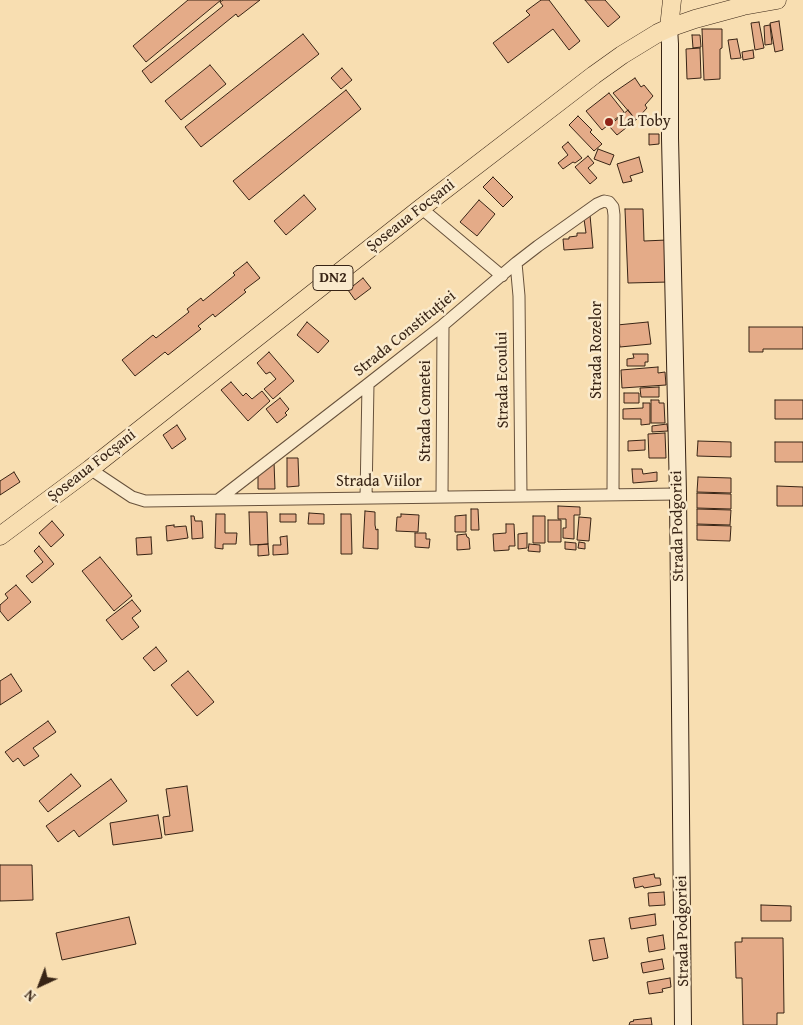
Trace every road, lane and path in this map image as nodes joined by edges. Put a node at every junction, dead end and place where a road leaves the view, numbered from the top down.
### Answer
1 (672, 0) edge
2 (777, 0) edge
3 (753, 2) edge
4 (669, 28) junction
5 (613, 206) joint
6 (420, 208) junction
7 (516, 263) junction
8 (502, 276) junction
9 (443, 325) junction
10 (368, 384) junction
11 (90, 469) junction
12 (613, 494) junction
13 (678, 494) junction
14 (521, 496) junction
15 (442, 497) junction
16 (366, 498) junction
17 (218, 500) junction
18 (0, 536) edge
19 (684, 1025) edge

1 - 4 main road
2 - 3 main road, Șoseaua Focșani / DN2
3 - 4 main road, Șoseaua Focșani / DN2
4 - 6 main road, Șoseaua Focșani / DN2
4 - 13 street, Strada Podgoriei
5 - 7 street, Strada Constituției
5 - 12 street, Strada Rozelor
6 - 8 street
6 - 11 main road, Șoseaua Focșani / DN2
7 - 8 street, Strada Constituției
7 - 14 street, Strada Ecoului
8 - 9 street, Strada Constituției
9 - 10 street, Strada Constituției
9 - 15 street, Strada Cometei
10 - 16 street
10 - 17 street, Strada Constituției
11 - 17 street, Strada Viilor
11 - 18 main road, Șoseaua Focșani / DN2
12 - 13 street, Strada Viilor
12 - 14 street, Strada Viilor
13 - 19 street, Strada Podgoriei
14 - 15 street, Strada Viilor
15 - 16 street, Strada Viilor
16 - 17 street, Strada Viilor

